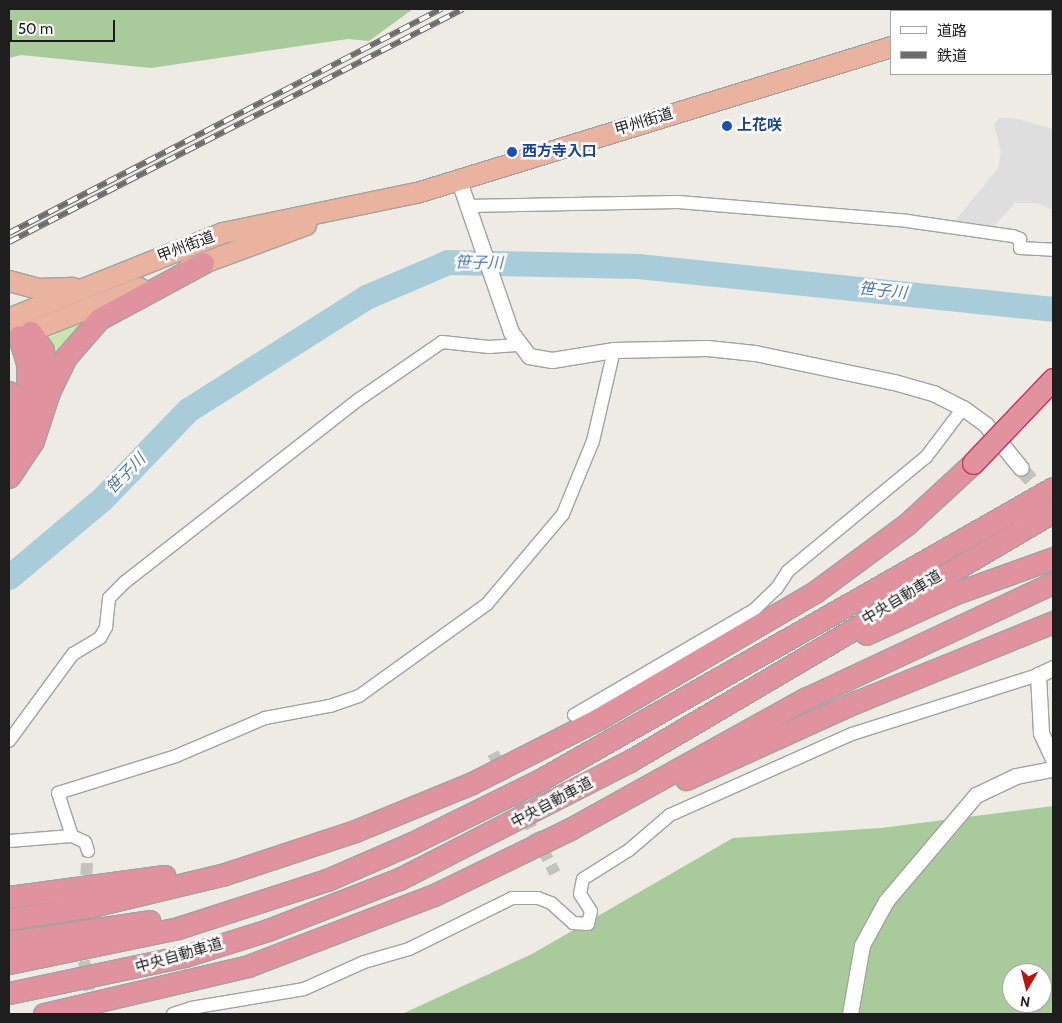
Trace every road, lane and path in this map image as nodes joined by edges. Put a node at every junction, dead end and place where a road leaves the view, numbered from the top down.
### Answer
1 (890, 47) edge
2 (459, 180) junction
3 (367, 205) junction
4 (467, 206) junction
5 (1053, 250) edge
6 (203, 263) junction
7 (9, 281) edge
8 (93, 285) junction
9 (18, 324) edge
10 (514, 338) junction
11 (614, 350) junction
12 (1053, 380) edge
13 (9, 392) edge
14 (49, 392) junction
15 (963, 408) junction
16 (18, 430) junction
17 (9, 449) edge
18 (1021, 468) tunnel mouth
19 (9, 477) edge
20 (1053, 488) edge
21 (1053, 512) edge
22 (1053, 558) edge
23 (1053, 583) edge
24 (1053, 622) edge
25 (1053, 668) edge
26 (1038, 675) junction
27 (574, 715) dead end
28 (9, 741) edge
29 (1053, 759) edge
30 (628, 762) junction
31 (1053, 769) edge
32 (420, 807) junction
33 (72, 836) junction
34 (9, 842) edge
35 (412, 843) junction
36 (88, 851) dead end
37 (9, 897) edge
38 (9, 919) edge
39 (360, 926) junction
40 (9, 942) edge
41 (9, 963) edge
42 (9, 993) edge
43 (44, 1014) edge
44 (173, 1014) edge
45 (850, 1014) edge

1 - 2 highway, 甲州街道
2 - 3 highway, 甲州街道
2 - 4 street
3 - 6 highway, 甲州街道
3 - 8 highway, 甲州街道
4 - 5 street
4 - 10 street
6 - 9 highway, 甲州街道
6 - 14 highway
7 - 8 highway
8 - 9 highway, 甲州街道
9 - 14 highway
9 - 16 highway
10 - 11 street
10 - 28 street
11 - 15 street
11 - 33 street
12 - 32 highway, bridge
13 - 16 highway
14 - 19 highway
15 - 18 street
15 - 27 street
16 - 17 highway
20 - 35 highway, 中央自動車道
21 - 30 highway, 中央自動車道
22 - 30 highway
23 - 39 highway
24 - 39 highway
25 - 26 street
26 - 29 street
26 - 44 street
30 - 42 highway, 中央自動車道
31 - 45 street
32 - 37 highway
32 - 38 highway
33 - 34 street
33 - 36 street
35 - 40 highway
35 - 41 highway, 中央自動車道
39 - 43 highway

